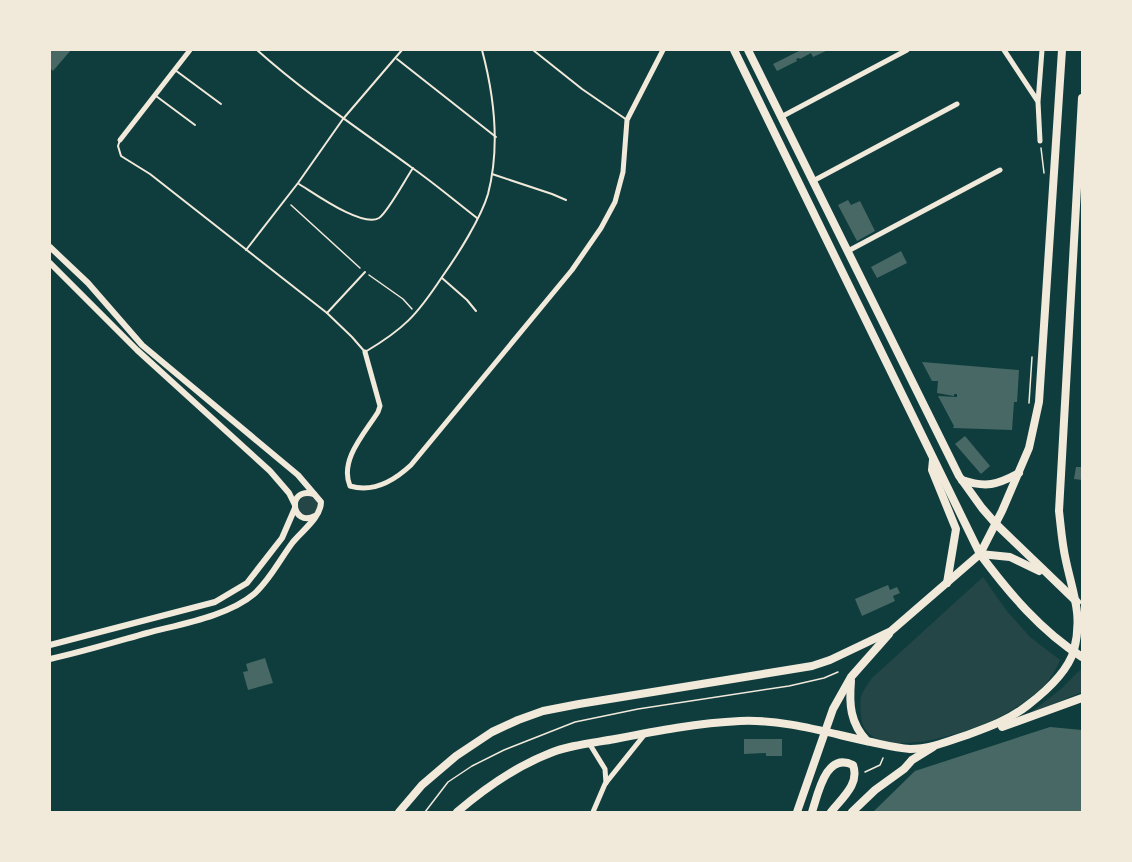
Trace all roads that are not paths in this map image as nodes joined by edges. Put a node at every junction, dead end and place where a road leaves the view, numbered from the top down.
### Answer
1 (190, 50) edge
2 (257, 50) edge
3 (402, 50) edge
4 (482, 50) edge
5 (533, 50) edge
6 (663, 50) edge
7 (734, 50) edge
8 (748, 50) edge
9 (907, 50) edge
10 (1005, 50) edge
11 (1042, 50) edge
12 (1062, 50) edge
13 (396, 58) junction
14 (174, 69) junction
15 (153, 95) junction
16 (1083, 98) edge
17 (1038, 102) junction
18 (221, 104) dead end
19 (957, 104) dead end
20 (781, 117) junction
21 (343, 119) junction
22 (627, 120) junction
23 (195, 124) dead end
24 (496, 137) junction
25 (120, 140) joint
26 (1040, 141) road end
27 (413, 168) junction
28 (1000, 170) dead end
29 (492, 174) junction
30 (813, 181) junction
31 (298, 183) junction
32 (566, 200) dead end
33 (477, 218) junction
34 (50, 247) edge
35 (246, 250) junction
36 (848, 251) junction
37 (50, 262) edge
38 (365, 272) road end
39 (442, 278) junction
40 (476, 311) dead end
41 (327, 313) junction
42 (365, 352) junction
43 (933, 460) junction
44 (1019, 472) junction
45 (962, 480) junction
46 (315, 494) junction
47 (295, 506) junction
48 (317, 515) junction
49 (996, 524) junction
50 (980, 554) junction
51 (1047, 575) junction
52 (947, 583) junction
53 (1080, 605) edge
54 (891, 631) junction
55 (50, 645) edge
56 (1073, 651) junction
57 (1083, 657) edge
58 (50, 659) edge
59 (851, 677) junction
60 (1083, 698) edge
61 (646, 733) junction
62 (824, 733) junction
63 (867, 741) junction
64 (589, 743) junction
65 (935, 746) junction
66 (605, 784) junction
67 (399, 813) edge
68 (457, 813) edge
69 (593, 813) edge
70 (797, 813) edge
71 (812, 813) edge
72 (831, 813) edge
73 (852, 813) edge

1 - 14 street
2 - 21 lane
3 - 13 lane
4 - 24 lane
5 - 22 lane
6 - 22 street
7 - 43 main road
8 - 20 main road
9 - 20 street
10 - 17 street
11 - 17 street
12 - 44 highway
13 - 21 lane
13 - 24 lane
14 - 15 street
14 - 18 lane
15 - 23 lane
15 - 25 street
16 - 53 highway
17 - 26 street
19 - 30 street
20 - 30 main road
21 - 27 lane
21 - 31 lane
22 - 42 street
24 - 29 lane
25 - 35 lane
27 - 31 lane
27 - 33 lane
28 - 36 street
29 - 32 lane
29 - 33 lane
30 - 36 main road
31 - 35 lane
33 - 39 lane
34 - 46 street
35 - 41 lane
36 - 45 main road
37 - 47 street
38 - 41 lane
39 - 40 lane
39 - 42 lane
41 - 42 lane
43 - 50 main road
43 - 52 highway
44 - 45 highway
44 - 49 highway
45 - 49 main road
46 - 47 street
46 - 48 street
47 - 48 street
47 - 55 street
48 - 58 street
49 - 50 highway
49 - 51 highway
50 - 51 highway
50 - 52 highway
50 - 56 main road
51 - 53 highway
52 - 54 highway
53 - 56 highway
54 - 59 highway
54 - 67 highway
56 - 57 main road
56 - 65 highway
59 - 62 highway
59 - 63 highway
60 - 65 highway
61 - 62 highway
61 - 64 highway
61 - 66 street
62 - 63 highway
62 - 70 highway
63 - 65 highway
64 - 66 street
64 - 68 highway
65 - 73 highway
66 - 69 street
71 - 72 highway

